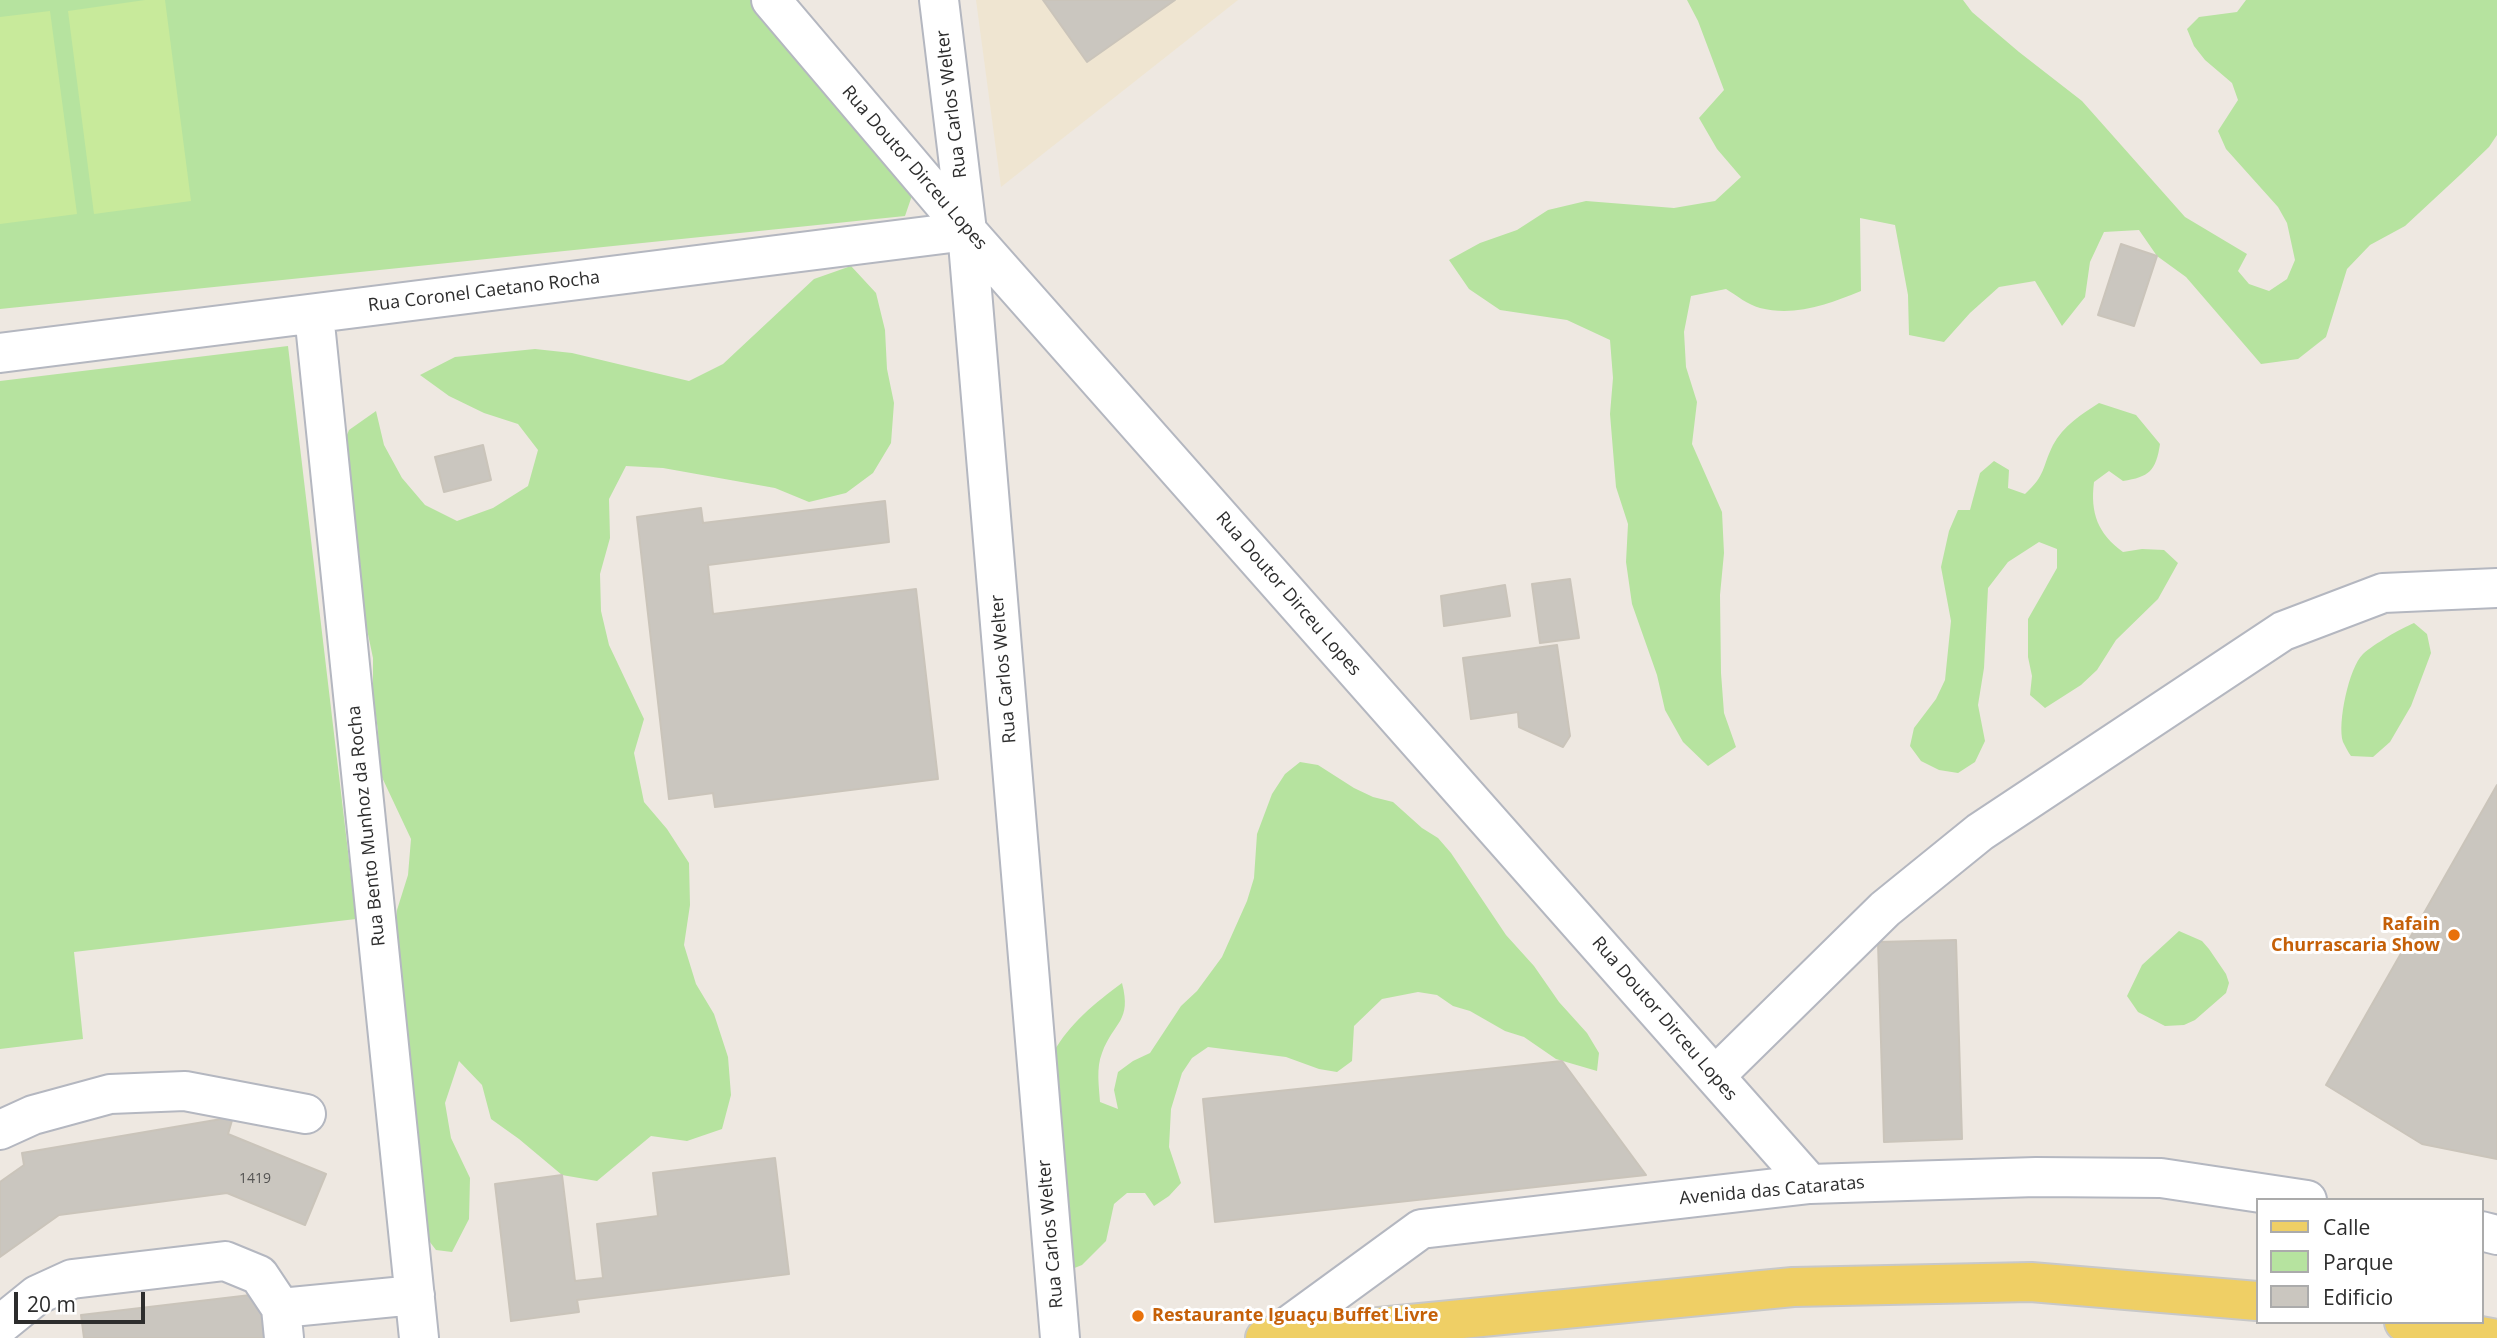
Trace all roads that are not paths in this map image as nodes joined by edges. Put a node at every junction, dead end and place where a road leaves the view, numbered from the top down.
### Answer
1 (771, 0) edge
2 (939, 0) edge
3 (967, 230) junction
4 (314, 314) junction
5 (0, 353) edge
6 (2497, 588) edge
7 (1715, 1076) junction
8 (306, 1114) dead end
9 (0, 1130) edge
10 (1810, 1184) junction
11 (2294, 1198) edge
12 (415, 1295) junction
13 (2256, 1301) edge
14 (282, 1323) edge
15 (2415, 1324) edge
16 (0, 1325) edge
17 (1269, 1337) edge
18 (419, 1338) edge
19 (1060, 1338) edge
20 (2491, 1338) edge

1 - 3 street, Rua Doutor Dirceu Lopes
2 - 3 street, Rua Carlos Welter
3 - 4 street, Rua Coronel Caetano Rocha
3 - 7 street, Rua Doutor Dirceu Lopes
3 - 19 street, Rua Carlos Welter
4 - 5 street, Rua Coronel Caetano Rocha
4 - 12 street, Rua Bento Munhoz da Rocha
6 - 7 street
7 - 10 street, Rua Doutor Dirceu Lopes
8 - 9 street
10 - 11 street, Avenida das Cataratas
10 - 17 street, Avenida das Cataratas
12 - 14 street
12 - 18 street, Rua Bento Munhoz da Rocha
13 - 17 main road, Avenida das Cataratas
14 - 16 street
15 - 20 main road

